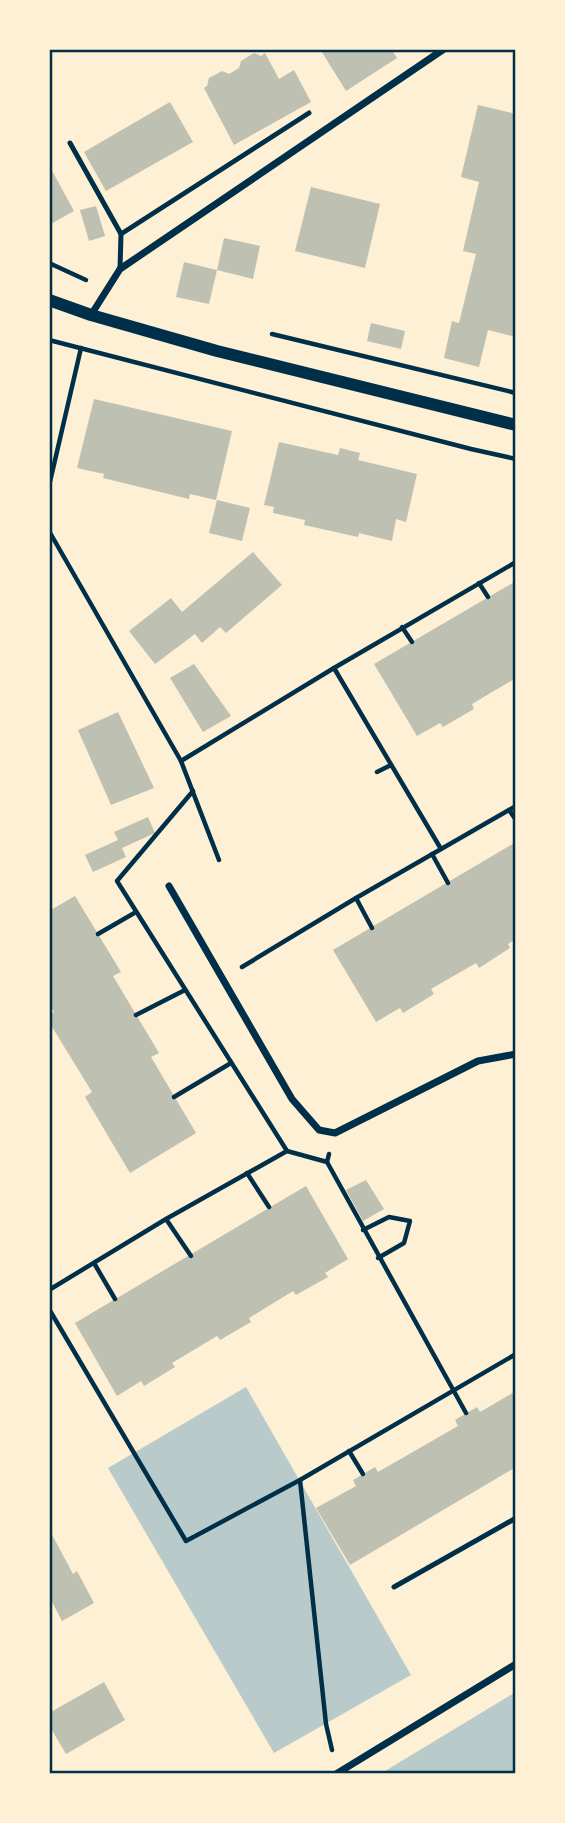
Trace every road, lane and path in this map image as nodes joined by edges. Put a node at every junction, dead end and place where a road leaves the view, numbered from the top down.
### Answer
1 (444, 49) edge
2 (309, 113) dead end
3 (71, 143) dead end
4 (121, 234) junction
5 (49, 262) edge
6 (120, 269) junction
7 (106, 290) junction
8 (49, 300) edge
9 (91, 315) junction
10 (267, 333) dead end
11 (49, 340) edge
12 (82, 348) junction
13 (516, 393) edge
14 (516, 425) edge
15 (516, 459) edge
16 (49, 486) edge
17 (49, 531) edge
18 (516, 562) edge
19 (479, 583) junction
20 (488, 597) dead end
21 (402, 627) junction
22 (412, 642) dead end
23 (334, 668) junction
24 (181, 761) junction
25 (391, 765) junction
26 (377, 772) dead end
27 (516, 806) edge
28 (509, 810) junction
29 (516, 820) edge
30 (441, 849) junction
31 (432, 854) junction
32 (219, 860) dead end
33 (448, 883) dead end
34 (169, 886) dead end
35 (356, 898) junction
36 (136, 912) dead end
37 (372, 928) dead end
38 (98, 934) dead end
39 (223, 979) junction
40 (185, 990) dead end
41 (136, 1015) dead end
42 (516, 1054) edge
43 (231, 1063) dead end
44 (174, 1097) dead end
45 (335, 1133) junction
46 (327, 1162) junction
47 (247, 1173) junction
48 (269, 1207) dead end
49 (166, 1219) junction
50 (363, 1230) junction
51 (191, 1256) dead end
52 (378, 1258) junction
53 (94, 1263) junction
54 (49, 1290) edge
55 (115, 1299) dead end
56 (49, 1309) edge
57 (516, 1354) edge
58 (453, 1391) junction
59 (466, 1413) dead end
60 (349, 1451) junction
61 (363, 1474) dead end
62 (300, 1480) junction
63 (516, 1518) edge
64 (394, 1587) dead end
65 (516, 1664) edge
66 (337, 1773) edge

1 - 6 street
2 - 4 lane
3 - 4 lane
4 - 6 lane
5 - 7 path
6 - 7 street
7 - 9 street
8 - 9 street
9 - 14 street
10 - 13 path
11 - 12 path
12 - 15 path
12 - 16 path
17 - 24 path
18 - 19 path
19 - 20 path
19 - 21 path
21 - 22 path
21 - 23 path
23 - 24 path
23 - 25 path
24 - 32 path
25 - 26 path
25 - 30 path
27 - 28 path
28 - 29 path
28 - 30 path
30 - 31 path
31 - 33 path
31 - 35 path
34 - 39 street
35 - 37 path
35 - 39 path
36 - 38 path
39 - 45 street
40 - 41 path
42 - 45 street
43 - 44 path
45 - 46 path
46 - 47 path
46 - 50 path
47 - 48 path
47 - 49 path
49 - 51 path
49 - 53 path
50 - 52 path
50 - 52 path
52 - 58 path
53 - 54 path
53 - 55 path
56 - 62 path
57 - 58 path
58 - 59 path
58 - 60 path
60 - 61 path
60 - 62 path
62 - 66 path
63 - 64 lane
65 - 66 street

